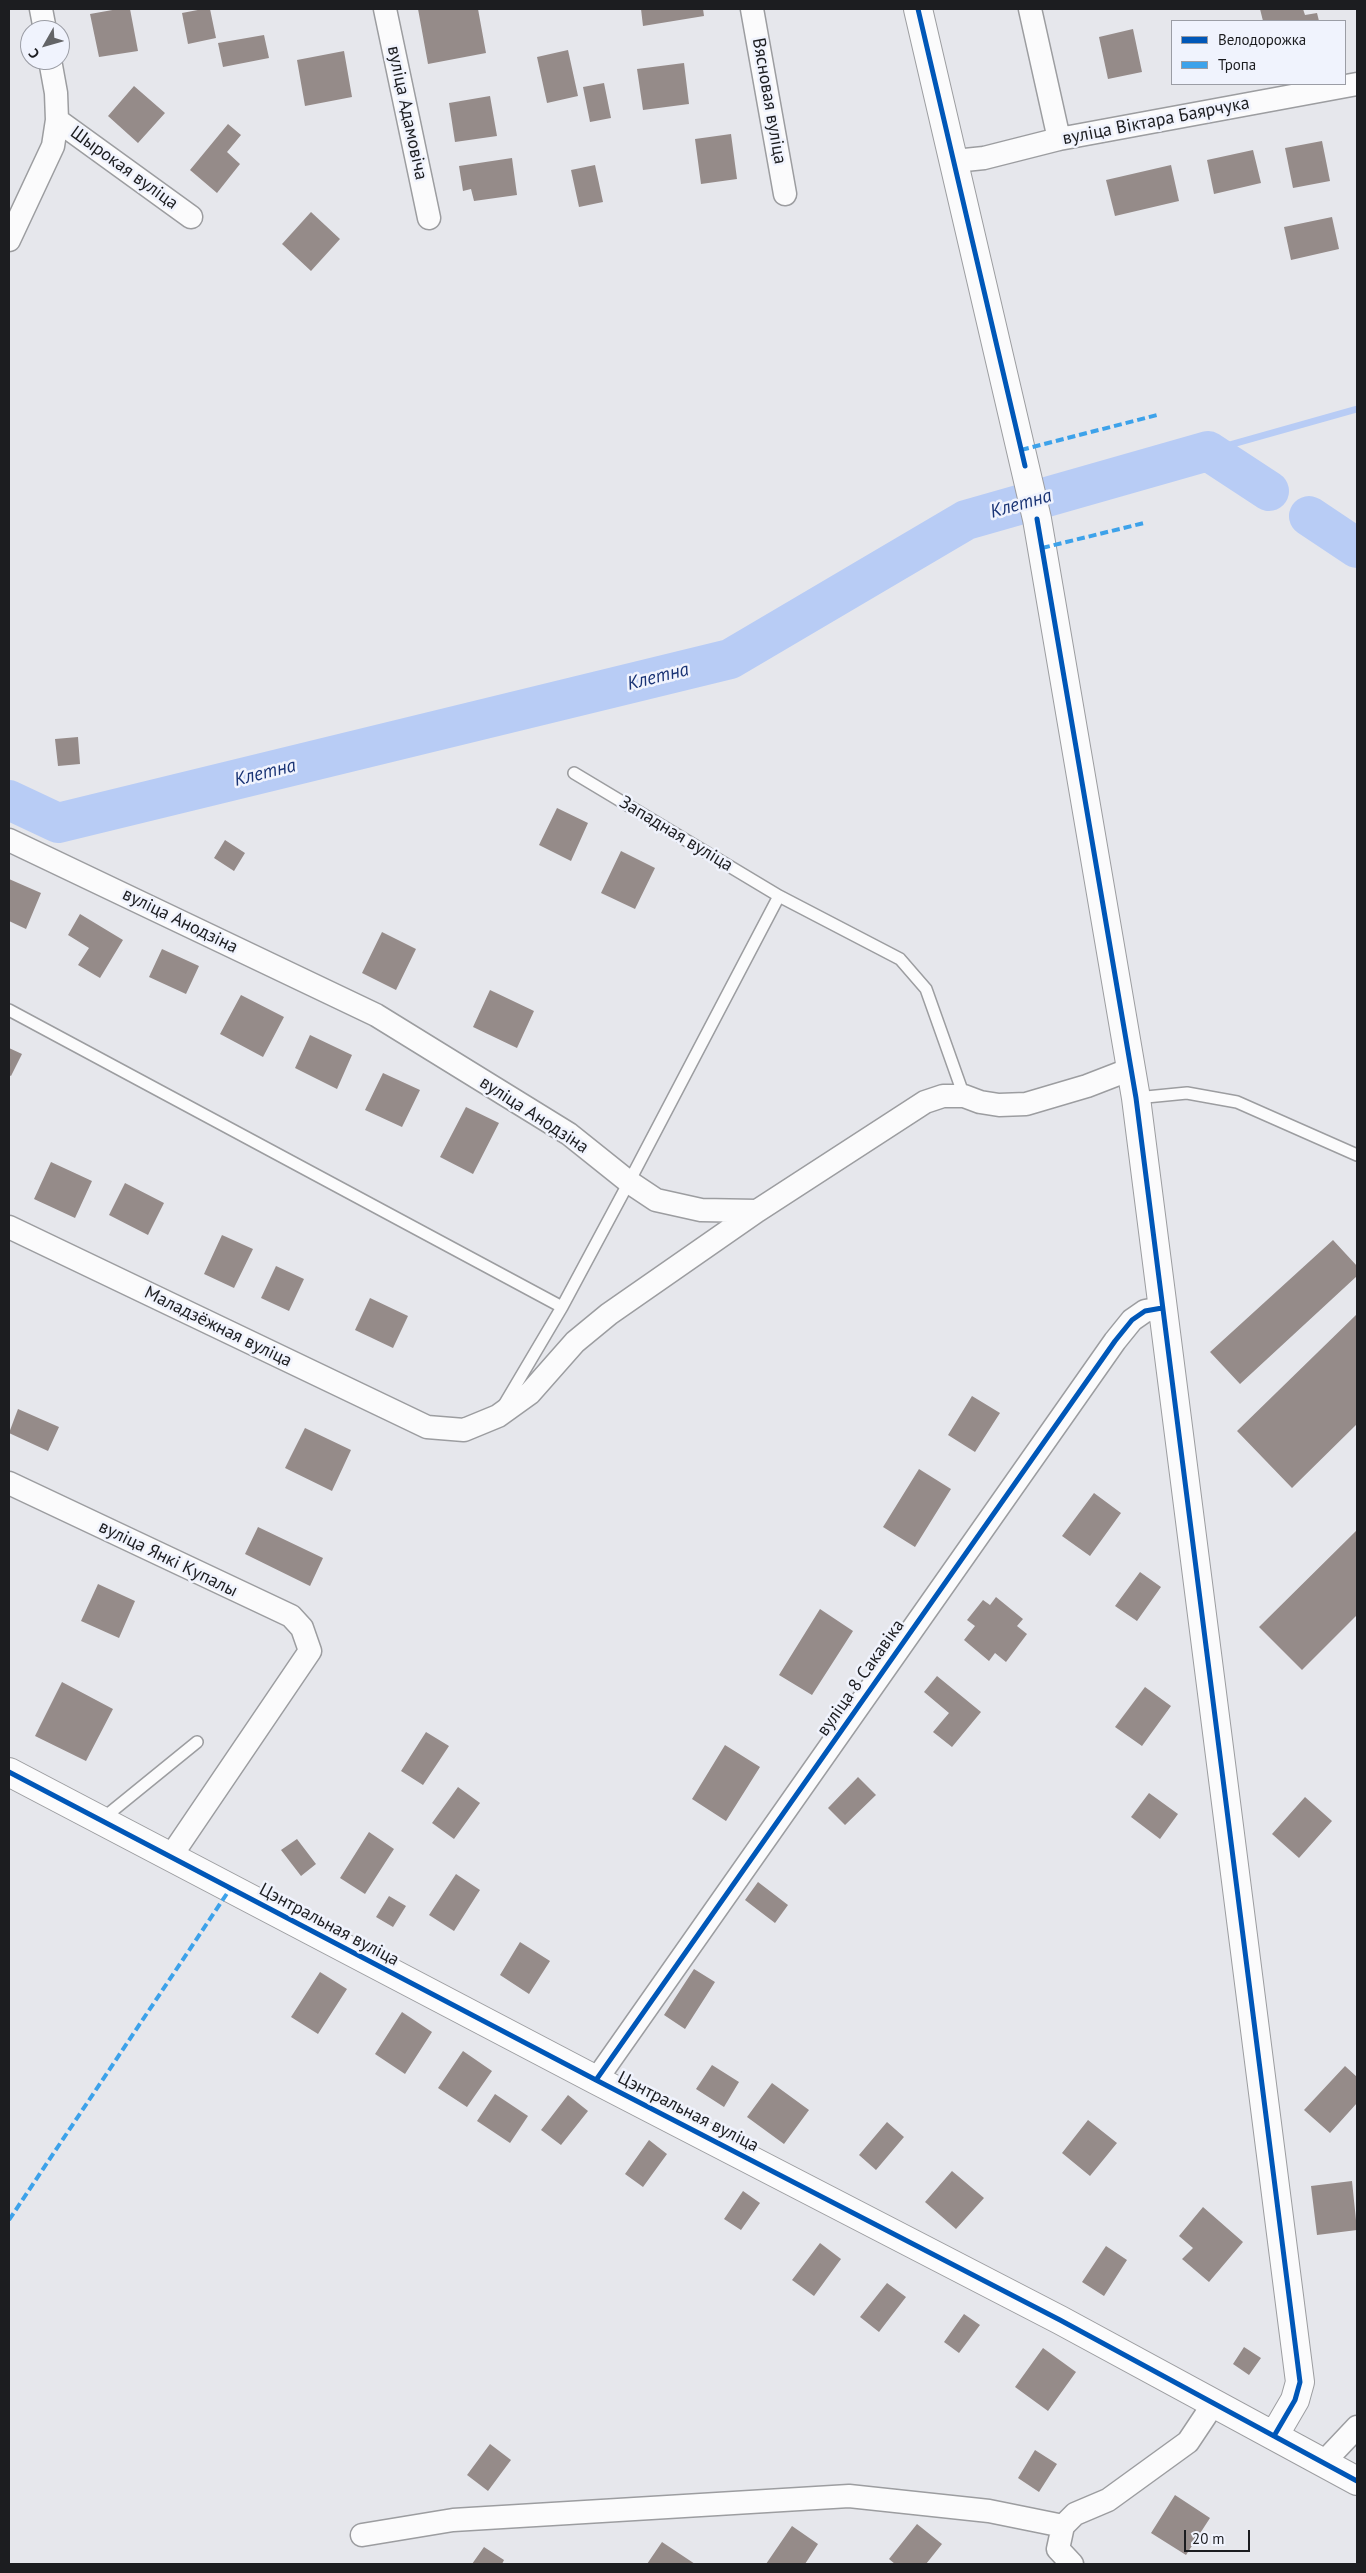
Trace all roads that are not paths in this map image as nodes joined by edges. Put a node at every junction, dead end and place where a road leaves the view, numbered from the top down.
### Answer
1 (385, 9) edge
2 (752, 9) edge
3 (918, 9) edge
4 (1030, 9) edge
5 (51, 70) edge
6 (1357, 84) edge
7 (57, 120) junction
8 (1059, 139) junction
9 (955, 161) junction
10 (785, 194) dead end
11 (17, 202) edge
12 (190, 217) dead end
13 (429, 218) dead end
14 (9, 240) edge
15 (574, 773) dead end
16 (9, 840) edge
17 (779, 896) junction
18 (9, 1010) edge
19 (1131, 1069) junction
20 (964, 1096) junction
21 (1136, 1098) junction
22 (1357, 1155) edge
23 (629, 1182) junction
24 (757, 1211) junction
25 (9, 1228) edge
26 (562, 1307) junction
27 (1162, 1308) junction
28 (498, 1416) junction
29 (9, 1483) edge
30 (197, 1742) dead end
31 (9, 1772) edge
32 (101, 1820) junction
33 (171, 1856) junction
34 (596, 2080) junction
35 (1214, 2403) junction
36 (1357, 2427) edge
37 (1274, 2436) junction
38 (1324, 2463) junction
39 (1357, 2482) edge
40 (1063, 2526) junction
41 (362, 2535) dead end
42 (1072, 2564) edge

1 - 13 street, вуліца Адамовіча
2 - 10 street, Вясновая вуліца
3 - 9 street
4 - 8 street
5 - 7 street
6 - 8 street, вуліца Віктара Баярчука
7 - 11 street
7 - 12 street, Шырокая вуліца
8 - 9 street, вуліца Віктара Баярчука
9 - 19 street
11 - 14 street
15 - 17 lane, Западная вуліца
16 - 23 street, вуліца Анодзіна
17 - 20 lane, Западная вуліца
17 - 23 lane
18 - 26 lane
19 - 20 street
19 - 21 street
20 - 24 street
21 - 22 lane
21 - 27 street
23 - 24 street, вуліца Анодзіна
23 - 26 lane
24 - 28 street
25 - 28 street, Маладзёжная вуліца
26 - 28 lane
27 - 34 street, вуліца 8 Сакавіка
27 - 37 street
29 - 33 street, вуліца Янкі Купалы
30 - 32 lane
31 - 32 street, Цэнтральная вуліца
32 - 33 street, Цэнтральная вуліца
33 - 34 street, Цэнтральная вуліца
34 - 35 street, Цэнтральная вуліца
35 - 37 street, Цэнтральная вуліца
35 - 40 street
36 - 38 street
37 - 38 street, Цэнтральная вуліца
38 - 39 street, Цэнтральная вуліца
40 - 41 street
40 - 42 street

